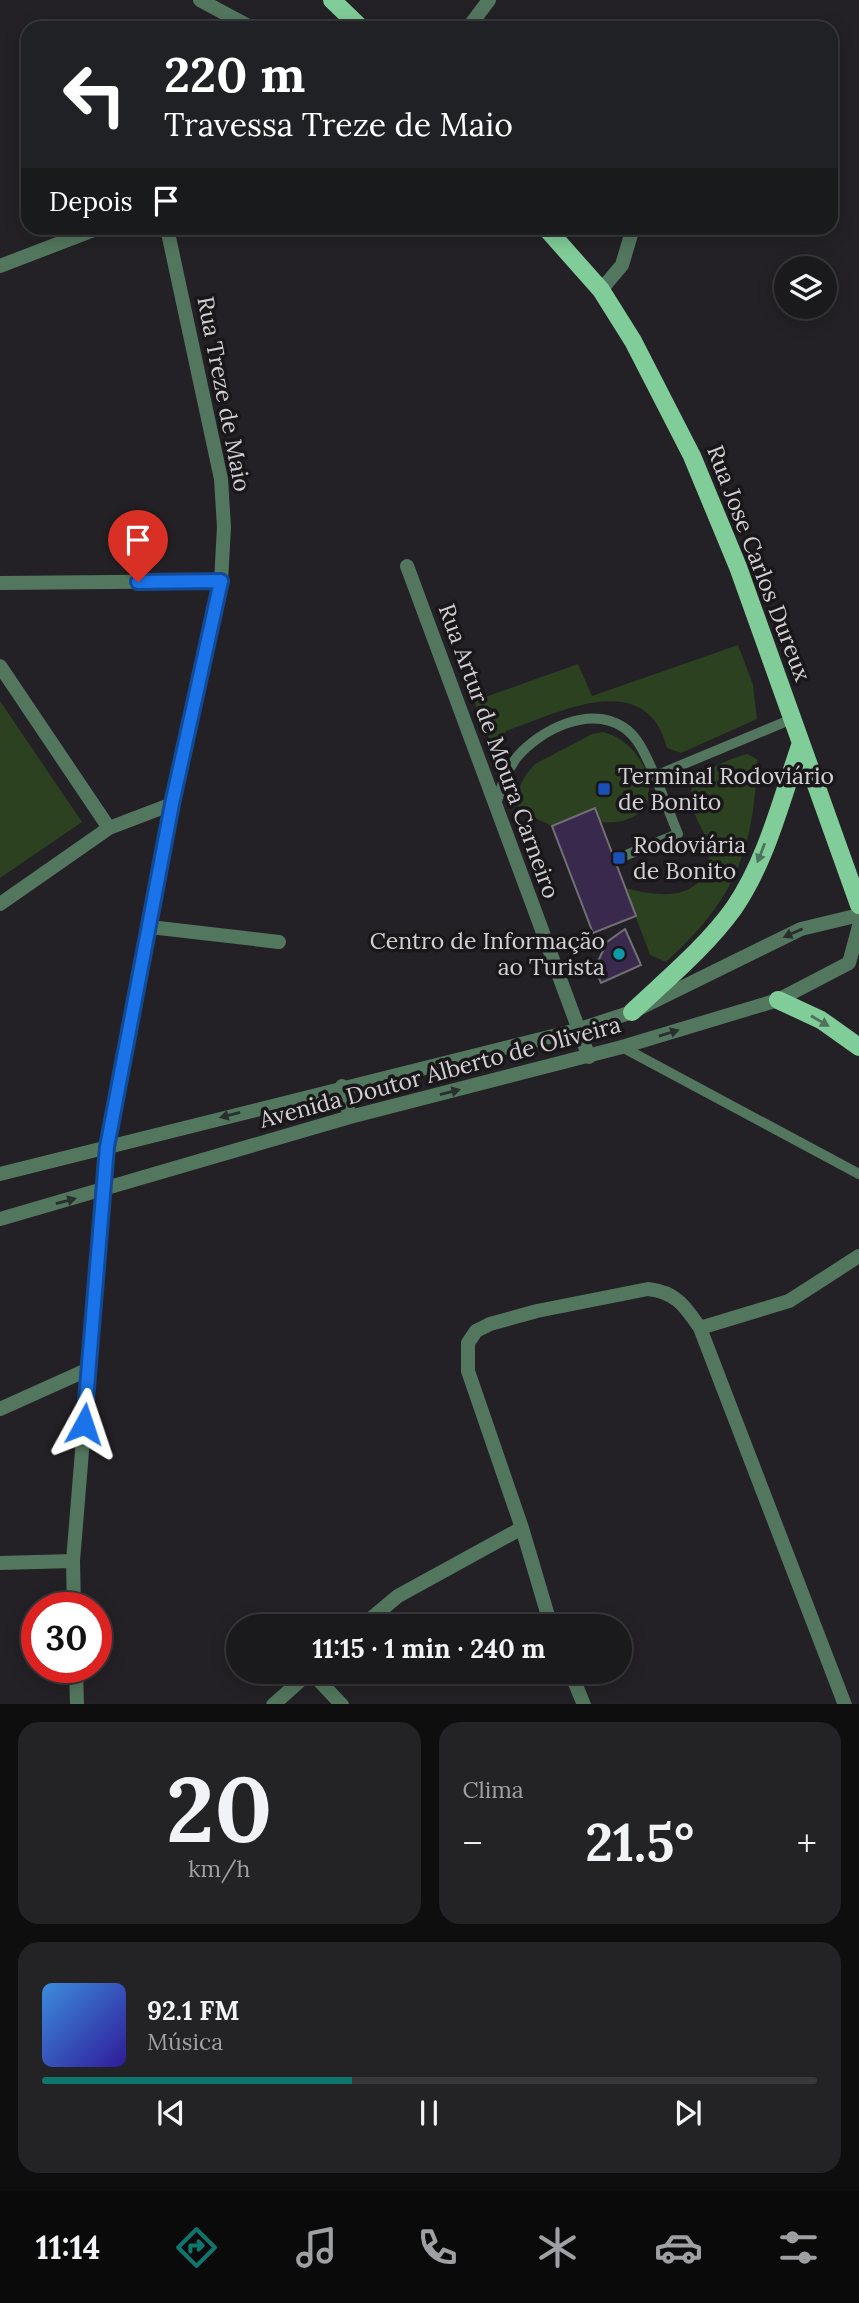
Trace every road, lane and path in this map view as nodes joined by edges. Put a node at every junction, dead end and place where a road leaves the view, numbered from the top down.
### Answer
1 (200, 0) edge
2 (332, 0) edge
3 (489, 0) edge
4 (239, 21) edge
5 (354, 21) edge
6 (473, 21) edge
7 (80, 235) edge
8 (168, 235) edge
9 (552, 235) edge
10 (632, 235) edge
11 (0, 265) edge
12 (601, 290) junction
13 (407, 566) dead end
14 (221, 581) junction
15 (0, 583) edge
16 (0, 666) edge
17 (792, 719) junction
18 (801, 743) junction
19 (655, 776) junction
20 (172, 804) junction
21 (496, 808) junction
22 (109, 828) junction
23 (619, 858) dead end
24 (0, 904) edge
25 (859, 905) edge
26 (859, 915) edge
27 (859, 926) edge
28 (150, 927) junction
29 (279, 942) dead end
30 (778, 1000) junction
31 (632, 1012) junction
32 (577, 1030) junction
33 (622, 1047) junction
34 (859, 1047) edge
35 (589, 1057) junction
36 (342, 1086) junction
37 (350, 1116) junction
38 (107, 1147) junction
39 (0, 1174) edge
40 (859, 1174) edge
41 (103, 1190) junction
42 (0, 1219) edge
43 (859, 1256) edge
44 (700, 1328) junction
45 (89, 1369) junction
46 (0, 1409) edge
47 (522, 1528) junction
48 (73, 1561) junction
49 (0, 1563) edge
50 (74, 1592) edge
51 (376, 1614) edge
52 (547, 1614) edge
53 (77, 1683) edge
54 (297, 1684) edge
55 (323, 1684) edge
56 (575, 1684) edge
57 (78, 1704) edge
58 (273, 1704) edge
59 (342, 1704) edge
60 (584, 1704) edge
61 (845, 1704) edge

1 - 4 street
2 - 5 main road
3 - 6 street
7 - 11 street
8 - 14 street, Rua Treze de Maio
9 - 12 main road, Rua Jose Carlos Dureux
10 - 12 street
12 - 17 main road, Rua Jose Carlos Dureux
13 - 21 street, Rua Artur de Moura Carneiro
14 - 15 street
14 - 20 street, Rua Treze de Maio
16 - 22 street
17 - 18 main road, Rua Jose Carlos Dureux
17 - 19 lane
18 - 25 main road, Rua Jose Carlos Dureux
18 -> 31 main road
19 - 21 lane
19 - 23 lane
20 - 22 street
20 - 28 street, Rua Treze de Maio
21 - 32 street, Rua Artur de Moura Carneiro
22 - 24 street
26 -> 31 street, Avenida Doutor Alberto de Oliveira
27 - 30 street, Avenida Doutor Alberto de Oliveira
28 - 29 street
28 - 38 street, Rua Treze de Maio
33 -> 30 street, Avenida Doutor Alberto de Oliveira
30 -> 34 main road
31 - 32 street, Avenida Doutor Alberto de Oliveira
32 - 35 street, Rua Artur de Moura Carneiro
32 - 36 street, Avenida Doutor Alberto de Oliveira
33 - 35 street, Avenida Doutor Alberto de Oliveira
33 - 40 lane
37 -> 35 street, Avenida Doutor Alberto de Oliveira
36 - 37 street
36 -> 38 street, Avenida Doutor Alberto de Oliveira
37 - 41 street, Avenida Doutor Alberto de Oliveira
38 - 39 street, Avenida Doutor Alberto de Oliveira
38 - 41 street, Rua Treze de Maio
42 -> 41 street, Avenida Doutor Alberto de Oliveira
41 - 45 street, Rua Treze de Maio
43 - 44 street
44 - 47 street
44 - 61 street
45 - 46 street
45 - 48 street, Rua Treze de Maio
47 - 51 street
47 - 52 street
48 - 49 street
48 - 50 street, Rua Treze de Maio
53 - 57 street
54 - 58 street
55 - 59 street
56 - 60 street

